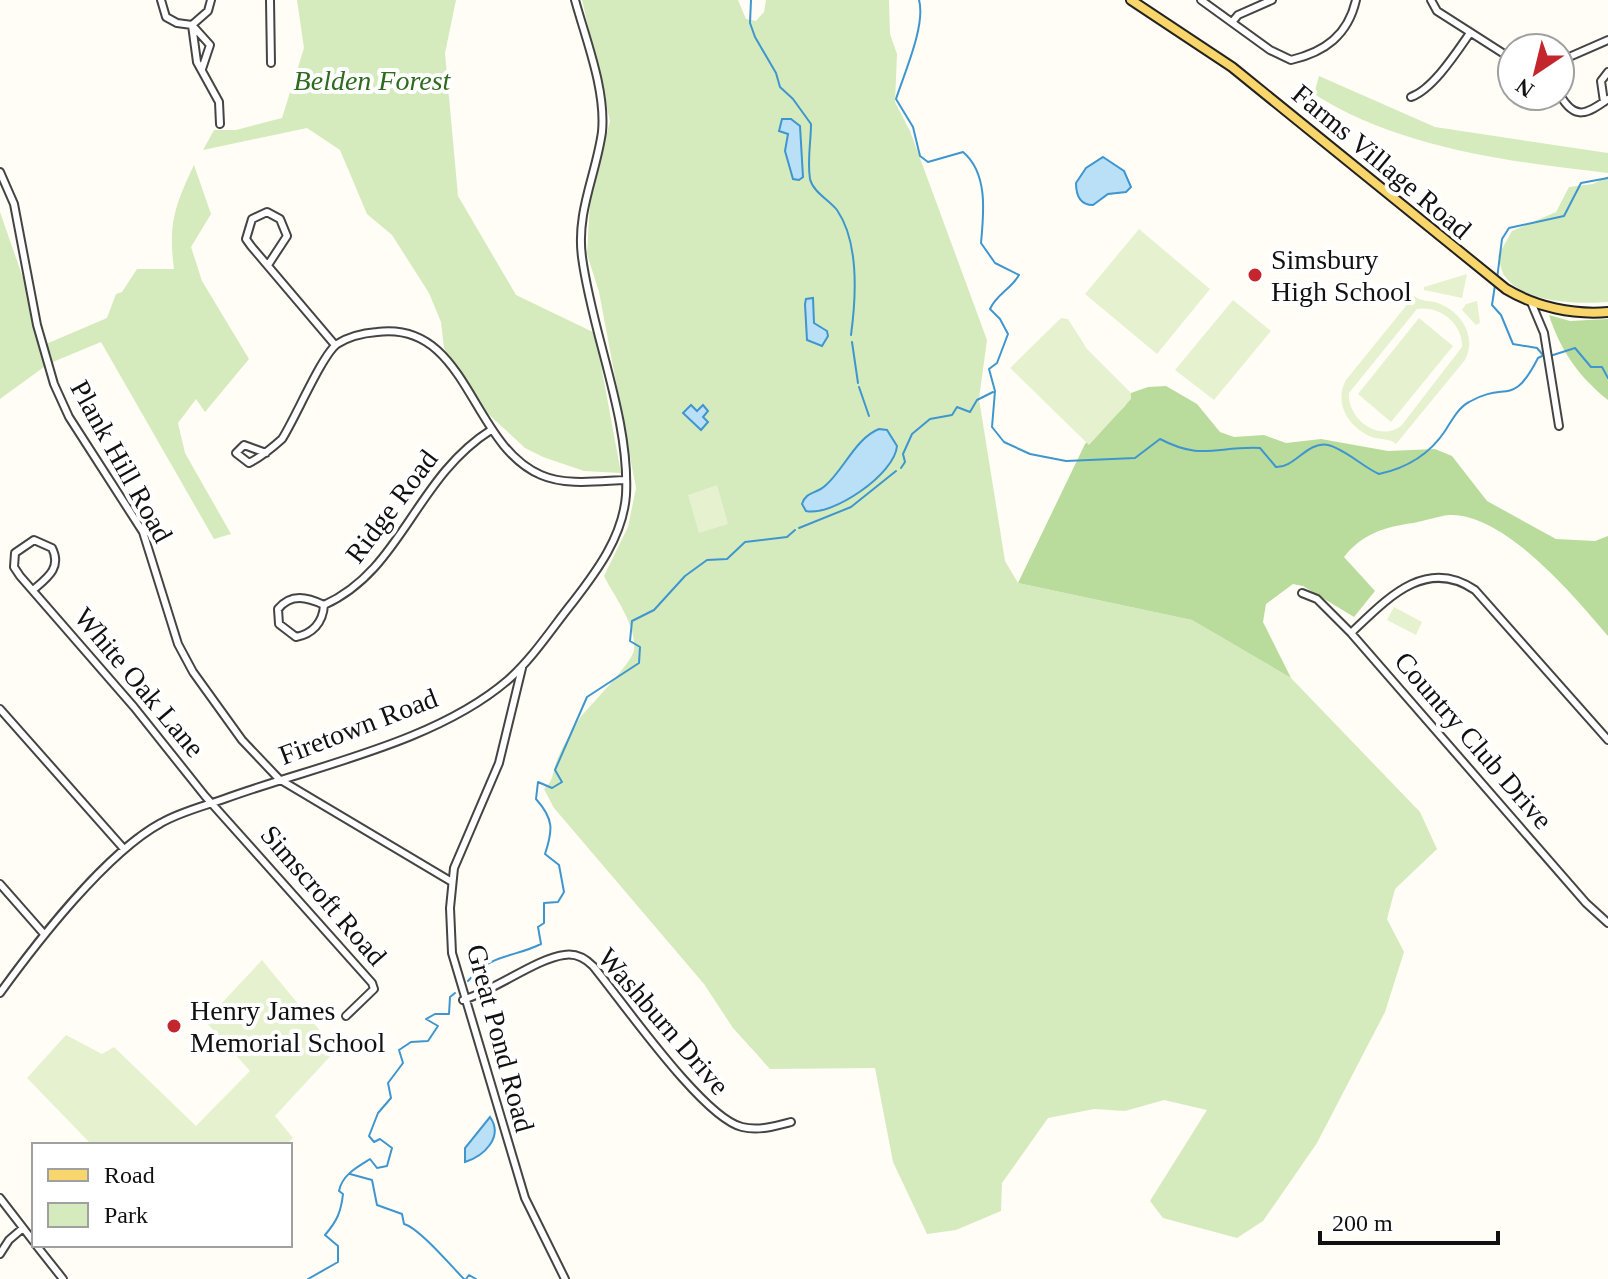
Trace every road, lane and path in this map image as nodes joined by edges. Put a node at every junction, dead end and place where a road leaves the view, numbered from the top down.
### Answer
1 (161, 0) edge
2 (211, 0) edge
3 (270, 0) edge
4 (575, 0) edge
5 (1131, 0) edge
6 (1201, 0) edge
7 (1272, 0) edge
8 (1356, 0) edge
9 (1431, 0) edge
10 (1145, 4) edge
11 (1233, 21) junction
12 (192, 25) junction
13 (1470, 33) junction
14 (1608, 40) edge
15 (1496, 49) edge
16 (1576, 54) edge
17 (271, 63) dead end
18 (202, 69) junction
19 (1608, 72) edge
20 (1411, 97) dead end
21 (1606, 101) edge
22 (1576, 112) edge
23 (220, 124) dead end
24 (0, 172) edge
25 (268, 265) junction
26 (1531, 302) junction
27 (1608, 312) edge
28 (335, 345) junction
29 (1559, 426) dead end
30 (491, 430) junction
31 (266, 453) dead end
32 (625, 480) junction
33 (33, 590) junction
34 (1302, 593) dead end
35 (324, 605) junction
36 (1351, 633) junction
37 (523, 665) junction
38 (0, 709) edge
39 (1608, 740) edge
40 (279, 779) junction
41 (213, 803) junction
42 (124, 849) junction
43 (452, 882) junction
44 (0, 884) edge
45 (1608, 923) edge
46 (44, 934) junction
47 (0, 993) edge
48 (463, 1000) junction
49 (346, 1016) dead end
50 (791, 1122) dead end
51 (0, 1198) edge
52 (23, 1228) junction
53 (32, 1240) edge
54 (37, 1247) edge
55 (0, 1254) edge
56 (63, 1279) edge
57 (565, 1279) edge

1 - 12 street
2 - 12 street
3 - 17 street
4 - 32 street, Firetown Road
5 - 10 main road, Farms Village Road
6 - 11 street
7 - 11 street
8 - 11 street
9 - 13 street
10 - 26 main road, Farms Village Road
12 - 18 street
12 - 18 street
13 - 15 street
13 - 20 street
14 - 16 street
18 - 23 street
19 - 21 street
21 - 22 street
24 - 40 street, Plank Hill Road
25 - 25 street
25 - 28 street
26 - 27 main road, Farms Village Road
26 - 29 street
28 - 30 street
28 - 31 street
30 - 32 street
30 - 35 street, Ridge Road
32 - 37 street, Firetown Road
33 - 33 street, White Oak Lane
33 - 41 street, White Oak Lane
34 - 36 street, Country Club Drive
35 - 35 street, Ridge Road
36 - 39 street
36 - 45 street, Country Club Drive
37 - 40 street, Firetown Road
37 - 43 street, Great Pond Road
38 - 42 street
40 - 41 street, Firetown Road
40 - 43 street, Plank Hill Road
41 - 42 street, Firetown Road
41 - 49 street, Simscroft Road
42 - 46 street, Firetown Road
43 - 48 street, Great Pond Road
44 - 46 street
46 - 47 street, Firetown Road
48 - 50 street, Washburn Drive
48 - 57 street, Great Pond Road
51 - 52 street
52 - 53 street
52 - 55 street
54 - 56 street

